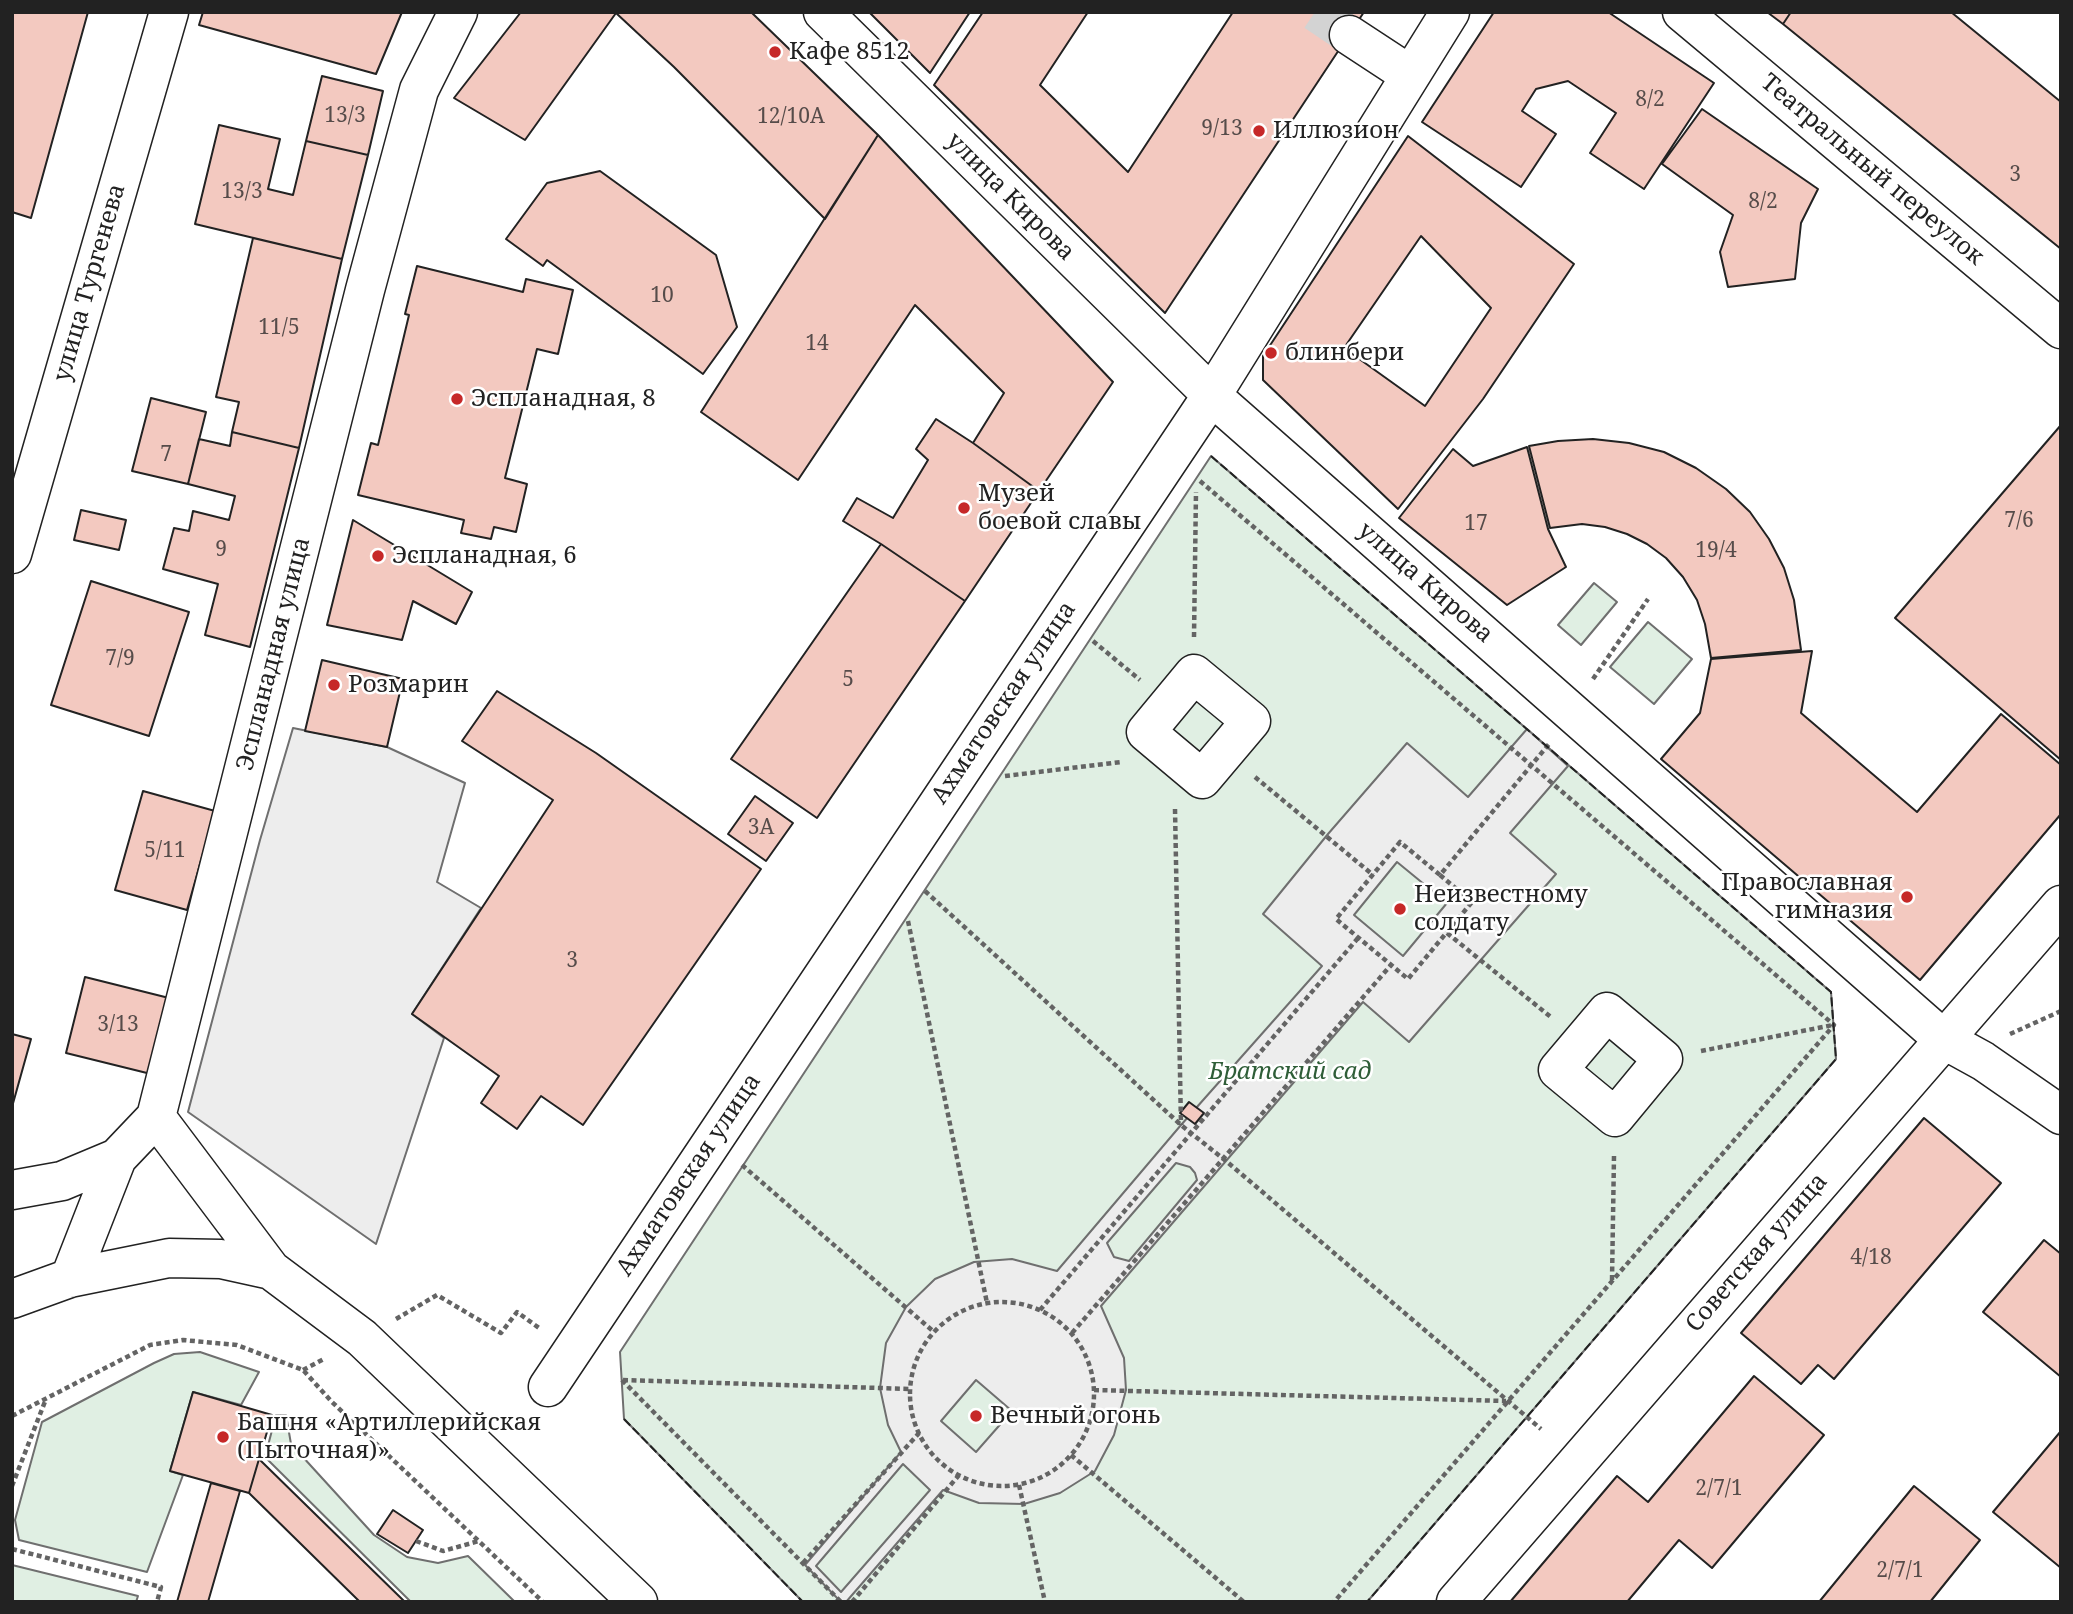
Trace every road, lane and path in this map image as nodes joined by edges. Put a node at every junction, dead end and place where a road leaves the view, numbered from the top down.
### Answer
1 (169, 12) edge
2 (458, 12) edge
3 (823, 12) edge
4 (1450, 12) edge
5 (1682, 12) edge
6 (1349, 36) tunnel mouth
7 (1410, 75) junction
8 (2061, 329) edge
9 (1212, 396) junction
10 (12, 554) edge
11 (1648, 599) dead end
12 (1063, 616) junction
13 (1194, 674) junction
14 (1169, 704) junction
15 (1571, 710) junction
16 (1547, 747) dead end
17 (1225, 752) junction
18 (1174, 756) junction
19 (1532, 765) junction
20 (951, 782) junction
21 (896, 864) junction
22 (1373, 875) junction
23 (1440, 875) junction
24 (2061, 905) edge
25 (1447, 933) dead end
26 (1358, 938) junction
27 (1391, 965) junction
28 (2061, 1011) edge
29 (1834, 1025) junction
30 (2003, 1037) dead end
31 (1943, 1039) junction
32 (1581, 1042) junction
33 (1663, 1059) junction
34 (2061, 1115) edge
35 (156, 1117) junction
36 (1615, 1117) junction
37 (1181, 1125) junction
38 (1191, 1133) junction
39 (713, 1139) junction
40 (117, 1158) junction
41 (1223, 1159) junction
42 (12, 1190) edge
43 (271, 1270) junction
44 (70, 1278) junction
45 (1612, 1281) junction
46 (12, 1299) edge
47 (987, 1303) junction
48 (1040, 1310) junction
49 (934, 1332) junction
50 (1072, 1333) junction
51 (362, 1338) junction
52 (572, 1352) junction
53 (303, 1370) junction
54 (548, 1387) dead end
55 (911, 1389) junction
56 (1094, 1390) junction
57 (46, 1399) junction
58 (1508, 1401) junction
59 (12, 1416) edge
60 (1541, 1429) dead end
61 (919, 1433) junction
62 (1071, 1455) junction
63 (959, 1475) junction
64 (1019, 1485) junction
65 (12, 1486) edge
66 (416, 1541) dead end
67 (479, 1541) junction
68 (12, 1549) edge
69 (803, 1563) junction
70 (157, 1602) edge
71 (543, 1602) edge
72 (638, 1602) edge
73 (841, 1602) edge
74 (852, 1602) edge
75 (1045, 1602) edge
76 (1244, 1602) edge
77 (1334, 1602) edge
78 (1456, 1602) edge

1 - 10 street, улица Тургенева
2 - 35 street, Эспланадная улица
3 - 9 street, улица Кирова
4 - 7 street, Ахматовская улица
5 - 8 street, Театральный переулок
6 - 7 street
7 - 9 street, Ахматовская улица
9 - 12 street, Ахматовская улица
9 - 15 street, улица Кирова
11 - 15 path
12 - 14 path
12 - 20 street, Ахматовская улица
13 - 14 street
13 - 17 street
13 - 19 path
14 - 18 street
15 - 31 street, улица Кирова
16 - 19 path
17 - 18 street
17 - 22 path
18 - 20 path
18 - 37 path
19 - 23 path
19 - 29 path
20 - 21 street, Ахматовская улица
21 - 37 path
21 - 39 street, Ахматовская улица
21 - 47 path
22 - 23 path
22 - 26 path
23 - 27 path
24 - 31 street, Советская улица
25 - 32 path
26 - 27 path
26 - 38 path
27 - 41 path
28 - 30 path
29 - 33 path
29 - 45 path
31 - 34 street, улица Кирова
31 - 78 street, Советская улица
32 - 33 street
32 - 36 street
33 - 36 street
35 - 40 street
35 - 43 street
36 - 45 path
37 - 38 path
38 - 41 path
38 - 48 path
39 - 49 path
39 - 52 street, Ахматовская улица
40 - 42 street
40 - 44 street
41 - 50 path
41 - 58 path
43 - 44 street
43 - 51 street
44 - 46 street
45 - 58 path
47 - 48 path
47 - 49 path
48 - 50 path
49 - 55 path
50 - 56 path
51 - 52 path
51 - 53 path
51 - 72 street
52 - 54 street, Ахматовская улица
53 - 57 path
53 - 67 path
55 - 61 path
55 - 69 path
56 - 58 path
56 - 62 path
57 - 59 path
57 - 65 path
58 - 60 path
58 - 77 path
61 - 63 path
61 - 69 path
62 - 64 path
62 - 76 path
63 - 64 path
63 - 74 path
64 - 75 path
66 - 67 path
67 - 71 path
68 - 70 path
69 - 73 path

